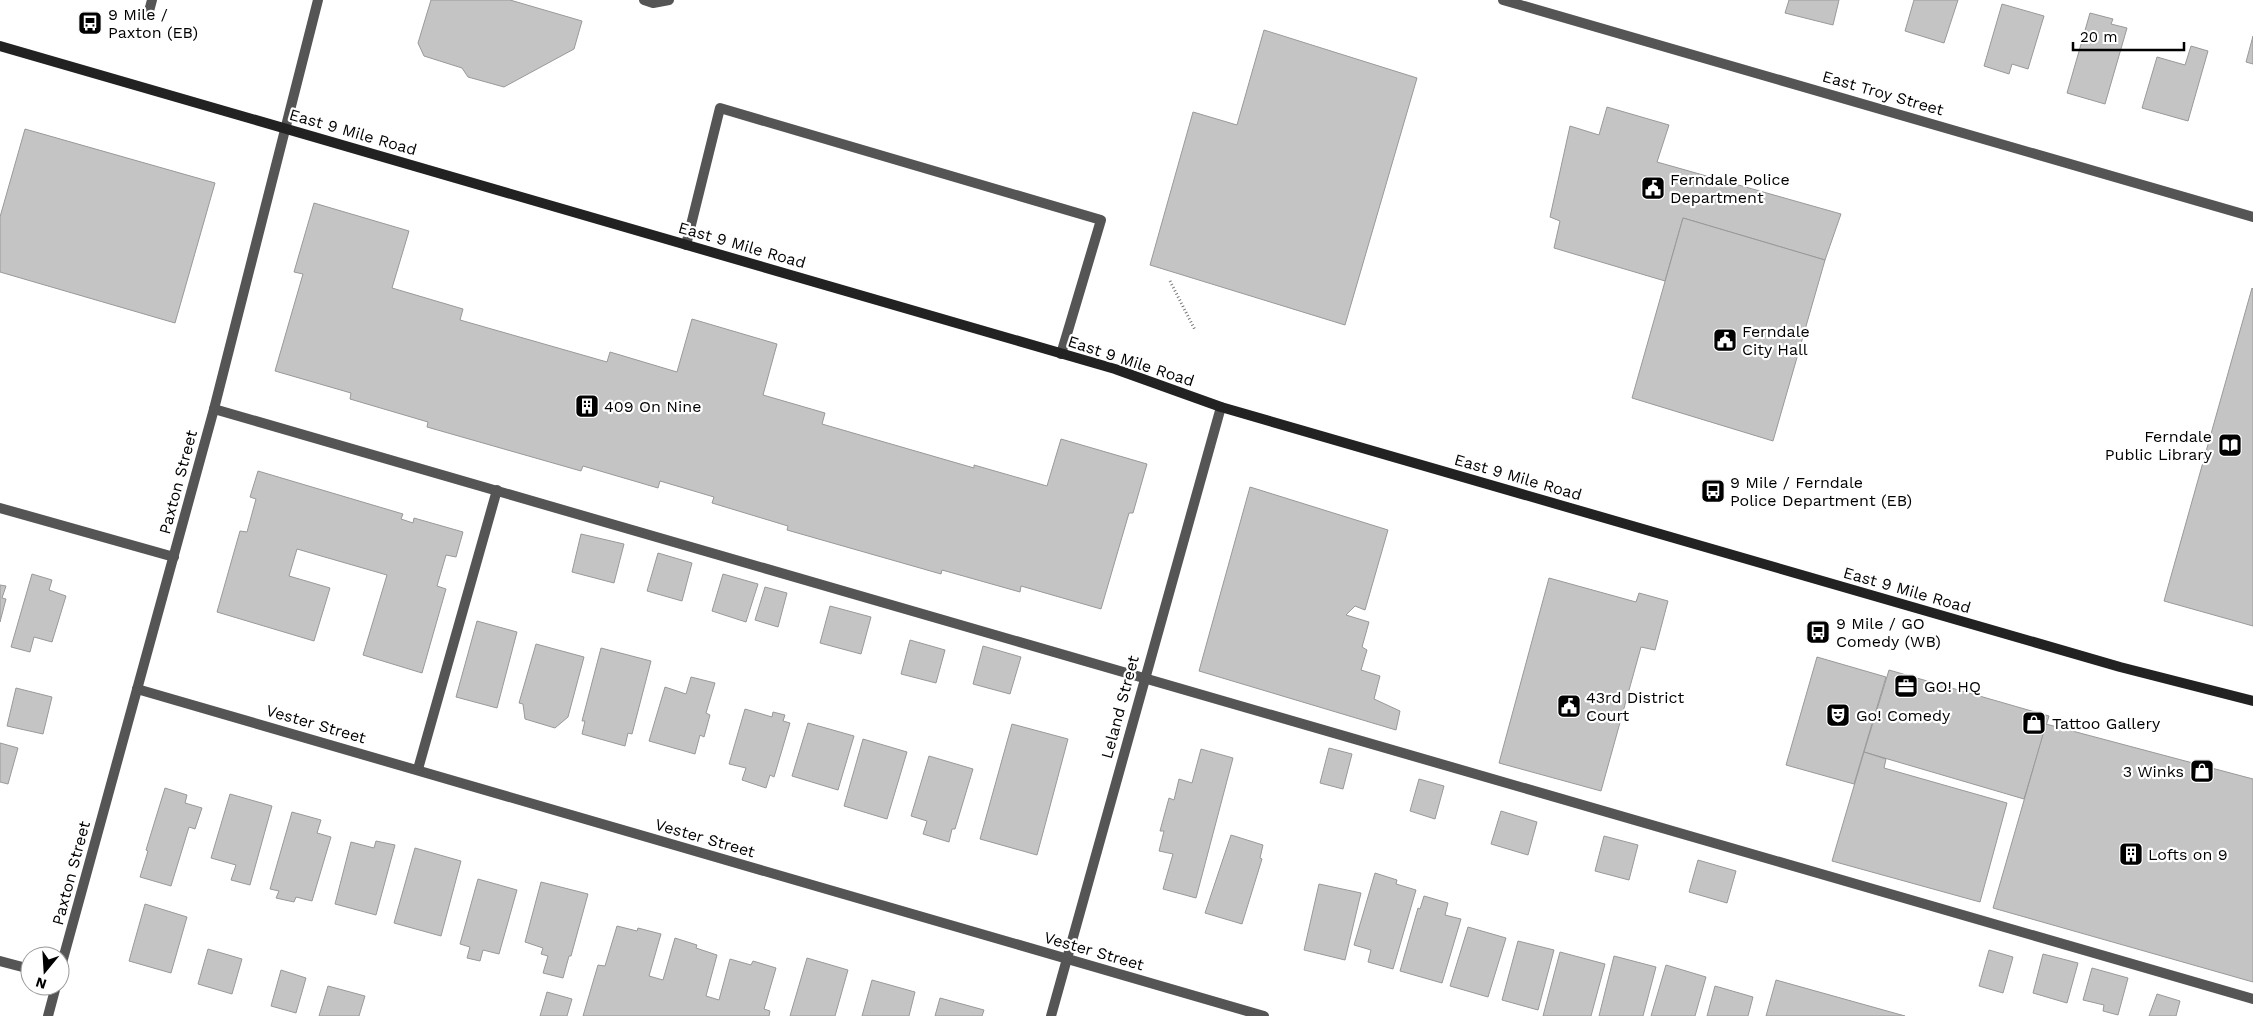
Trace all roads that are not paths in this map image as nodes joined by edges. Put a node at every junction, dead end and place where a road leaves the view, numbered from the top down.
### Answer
1 (152, 0) edge
2 (318, 0) edge
3 (644, 0) edge
4 (669, 0) edge
5 (1503, 0) edge
6 (148, 15) dead end
7 (0, 46) edge
8 (286, 129) junction
9 (2253, 217) edge
10 (686, 245) junction
11 (1061, 354) junction
12 (1221, 407) junction
13 (214, 409) junction
14 (497, 490) junction
15 (0, 508) edge
16 (174, 557) junction
17 (1144, 676) junction
18 (137, 689) junction
19 (2253, 701) edge
20 (418, 769) junction
21 (67, 946) edge
22 (1067, 958) junction
23 (0, 961) edge
24 (20, 966) edge
25 (53, 996) edge
26 (2253, 999) edge
27 (48, 1016) edge
28 (1051, 1016) edge
29 (1264, 1016) edge

1 - 6 street
2 - 8 street, Paxton Street
3 - 4 street
5 - 9 street, East Troy Street
7 - 8 main road, East 9 Mile Road
8 - 10 main road, East 9 Mile Road
8 - 13 street, Paxton Street
10 - 11 main road, East 9 Mile Road
10 - 11 street
11 - 12 main road, East 9 Mile Road
12 - 17 street, Leland Street
12 - 19 main road, East 9 Mile Road
13 - 14 street
13 - 16 street, Paxton Street
14 - 17 street
14 - 20 street
15 - 16 street
16 - 18 street, Paxton Street
17 - 22 street, Leland Street
17 - 26 street
18 - 20 street, Vester Street
18 - 21 street, Paxton Street
20 - 22 street, Vester Street
22 - 28 street, Leland Street
22 - 29 street, Vester Street
23 - 24 street
25 - 27 street

